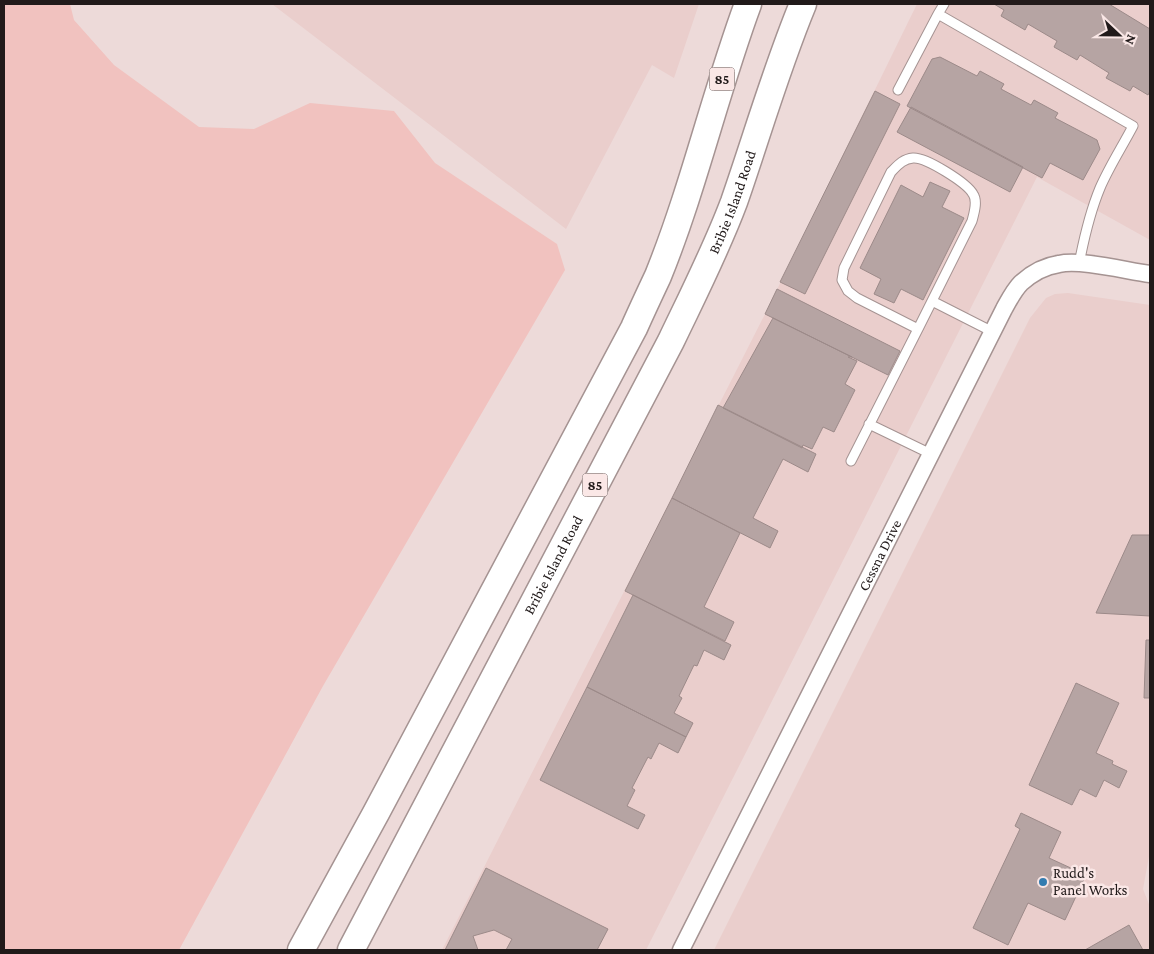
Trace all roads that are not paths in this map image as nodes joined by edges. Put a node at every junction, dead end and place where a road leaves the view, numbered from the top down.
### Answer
1 (748, 4) edge
2 (803, 4) edge
3 (944, 4) edge
4 (938, 14) junction
5 (898, 90) dead end
6 (1079, 264) junction
7 (1150, 274) edge
8 (932, 302) junction
9 (918, 329) junction
10 (993, 332) junction
11 (869, 424) junction
12 (931, 454) junction
13 (850, 461) dead end
14 (300, 950) edge
15 (351, 950) edge
16 (681, 950) edge

1 - 14 main road, 85
2 - 15 main road, Bribie Island Road / 85
3 - 4 lane
4 - 5 lane
4 - 6 lane
6 - 7 street, Cessna Drive
6 - 10 street, Cessna Drive
8 - 9 lane
8 - 9 lane
8 - 10 lane
9 - 11 lane
10 - 12 street, Cessna Drive
11 - 12 lane
11 - 13 lane
12 - 16 street, Cessna Drive

